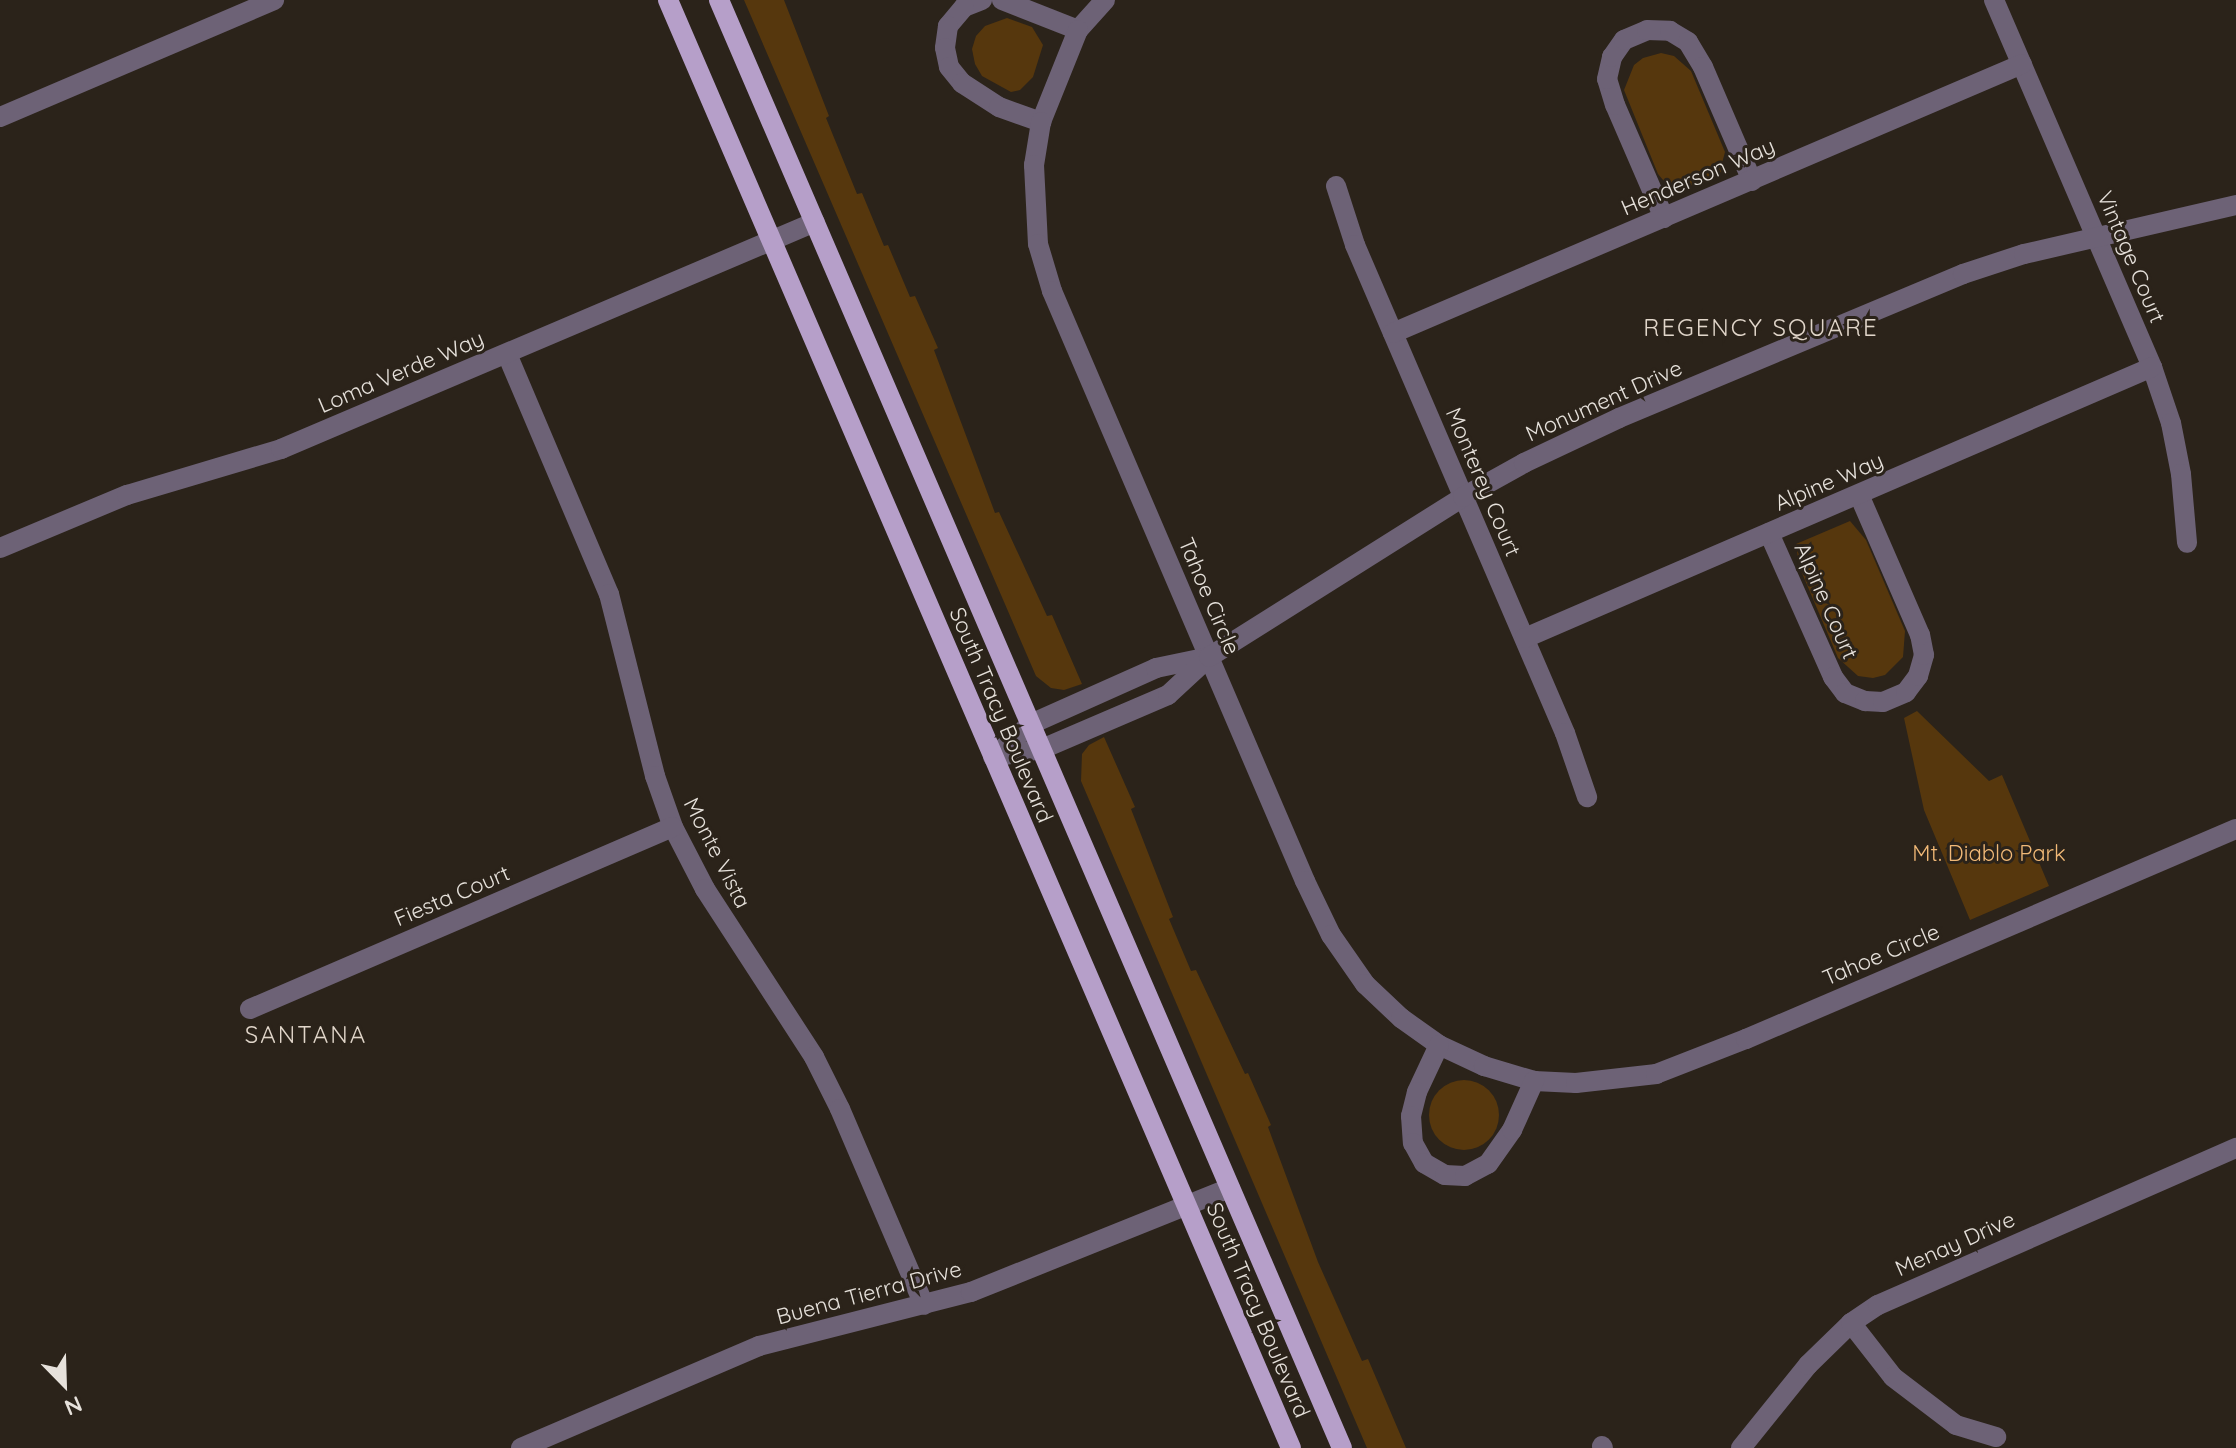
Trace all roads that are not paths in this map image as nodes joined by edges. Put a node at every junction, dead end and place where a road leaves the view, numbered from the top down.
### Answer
1 (274, 0) edge
2 (668, 0) edge
3 (719, 0) edge
4 (982, 0) edge
5 (1002, 0) edge
6 (1105, 0) edge
7 (1994, 0) edge
8 (1078, 30) junction
9 (2022, 64) junction
10 (0, 117) edge
11 (1041, 122) junction
12 (1752, 181) junction
13 (1336, 186) dead end
14 (2236, 205) edge
15 (1664, 218) junction
16 (815, 222) junction
17 (2096, 236) junction
18 (772, 241) junction
19 (1393, 333) junction
20 (507, 354) junction
21 (2152, 367) junction
22 (1859, 495) junction
23 (1463, 497) junction
24 (1769, 533) junction
25 (2187, 543) dead end
26 (0, 548) edge
27 (1525, 638) junction
28 (1209, 657) junction
29 (1031, 724) junction
30 (1042, 749) junction
31 (993, 757) junction
32 (1587, 797) dead end
33 (673, 827) junction
34 (2236, 829) edge
35 (250, 1009) dead end
36 (1439, 1045) junction
37 (1534, 1081) junction
38 (2236, 1148) edge
39 (1230, 1188) junction
40 (1187, 1207) junction
41 (924, 1305) junction
42 (1851, 1323) junction
43 (1996, 1437) dead end
44 (521, 1448) edge
45 (1291, 1448) edge
46 (1342, 1448) edge
47 (1741, 1448) edge

1 - 10 street
2 - 18 main road, South Tracy Boulevard
3 - 16 main road, South Tracy Boulevard
4 - 11 street
5 - 8 street
6 - 8 street, Tahoe Circle
7 - 9 street, Vintage Court
8 - 11 street, Tahoe Circle
9 - 12 street, Henderson Way
9 - 17 street, Vintage Court
11 - 28 street, Tahoe Circle
12 - 15 street, Henderson Way
12 - 15 street
13 - 19 street, Monterey Court
14 - 17 street, Monument Drive
15 - 19 street, Henderson Way
16 - 18 street, Loma Verde Way
16 - 29 main road, South Tracy Boulevard
17 - 21 street, Vintage Court
17 - 23 street, Monument Drive
18 - 20 street, Loma Verde Way
18 - 31 main road, South Tracy Boulevard
19 - 23 street, Monterey Court
20 - 26 street, Loma Verde Way
20 - 33 street, Monte Vista
21 - 22 street, Alpine Way
21 - 25 street, Vintage Court
22 - 24 street, Alpine Way
22 - 24 street, Alpine Court
23 - 27 street, Monterey Court
23 - 28 street, Monument Drive
24 - 27 street, Alpine Way
27 - 32 street, Monterey Court
28 - 29 street, Monument Drive
28 - 30 street, Monument Drive
28 - 36 street, Tahoe Circle
29 - 30 main road, South Tracy Boulevard
29 - 31 street, Monument Drive
30 - 31 street, Monument Drive
30 - 39 main road, South Tracy Boulevard
31 - 40 main road, South Tracy Boulevard
33 - 35 street, Fiesta Court
33 - 41 street, Monte Vista
34 - 37 street, Tahoe Circle
36 - 37 street, Tahoe Circle
36 - 37 street
38 - 42 street, Menay Drive
39 - 40 street, Buena Tierra Drive
39 - 46 main road, South Tracy Boulevard
40 - 41 street, Buena Tierra Drive
40 - 45 main road, South Tracy Boulevard
41 - 44 street, Buena Tierra Drive
42 - 43 street
42 - 47 street, Menay Drive

